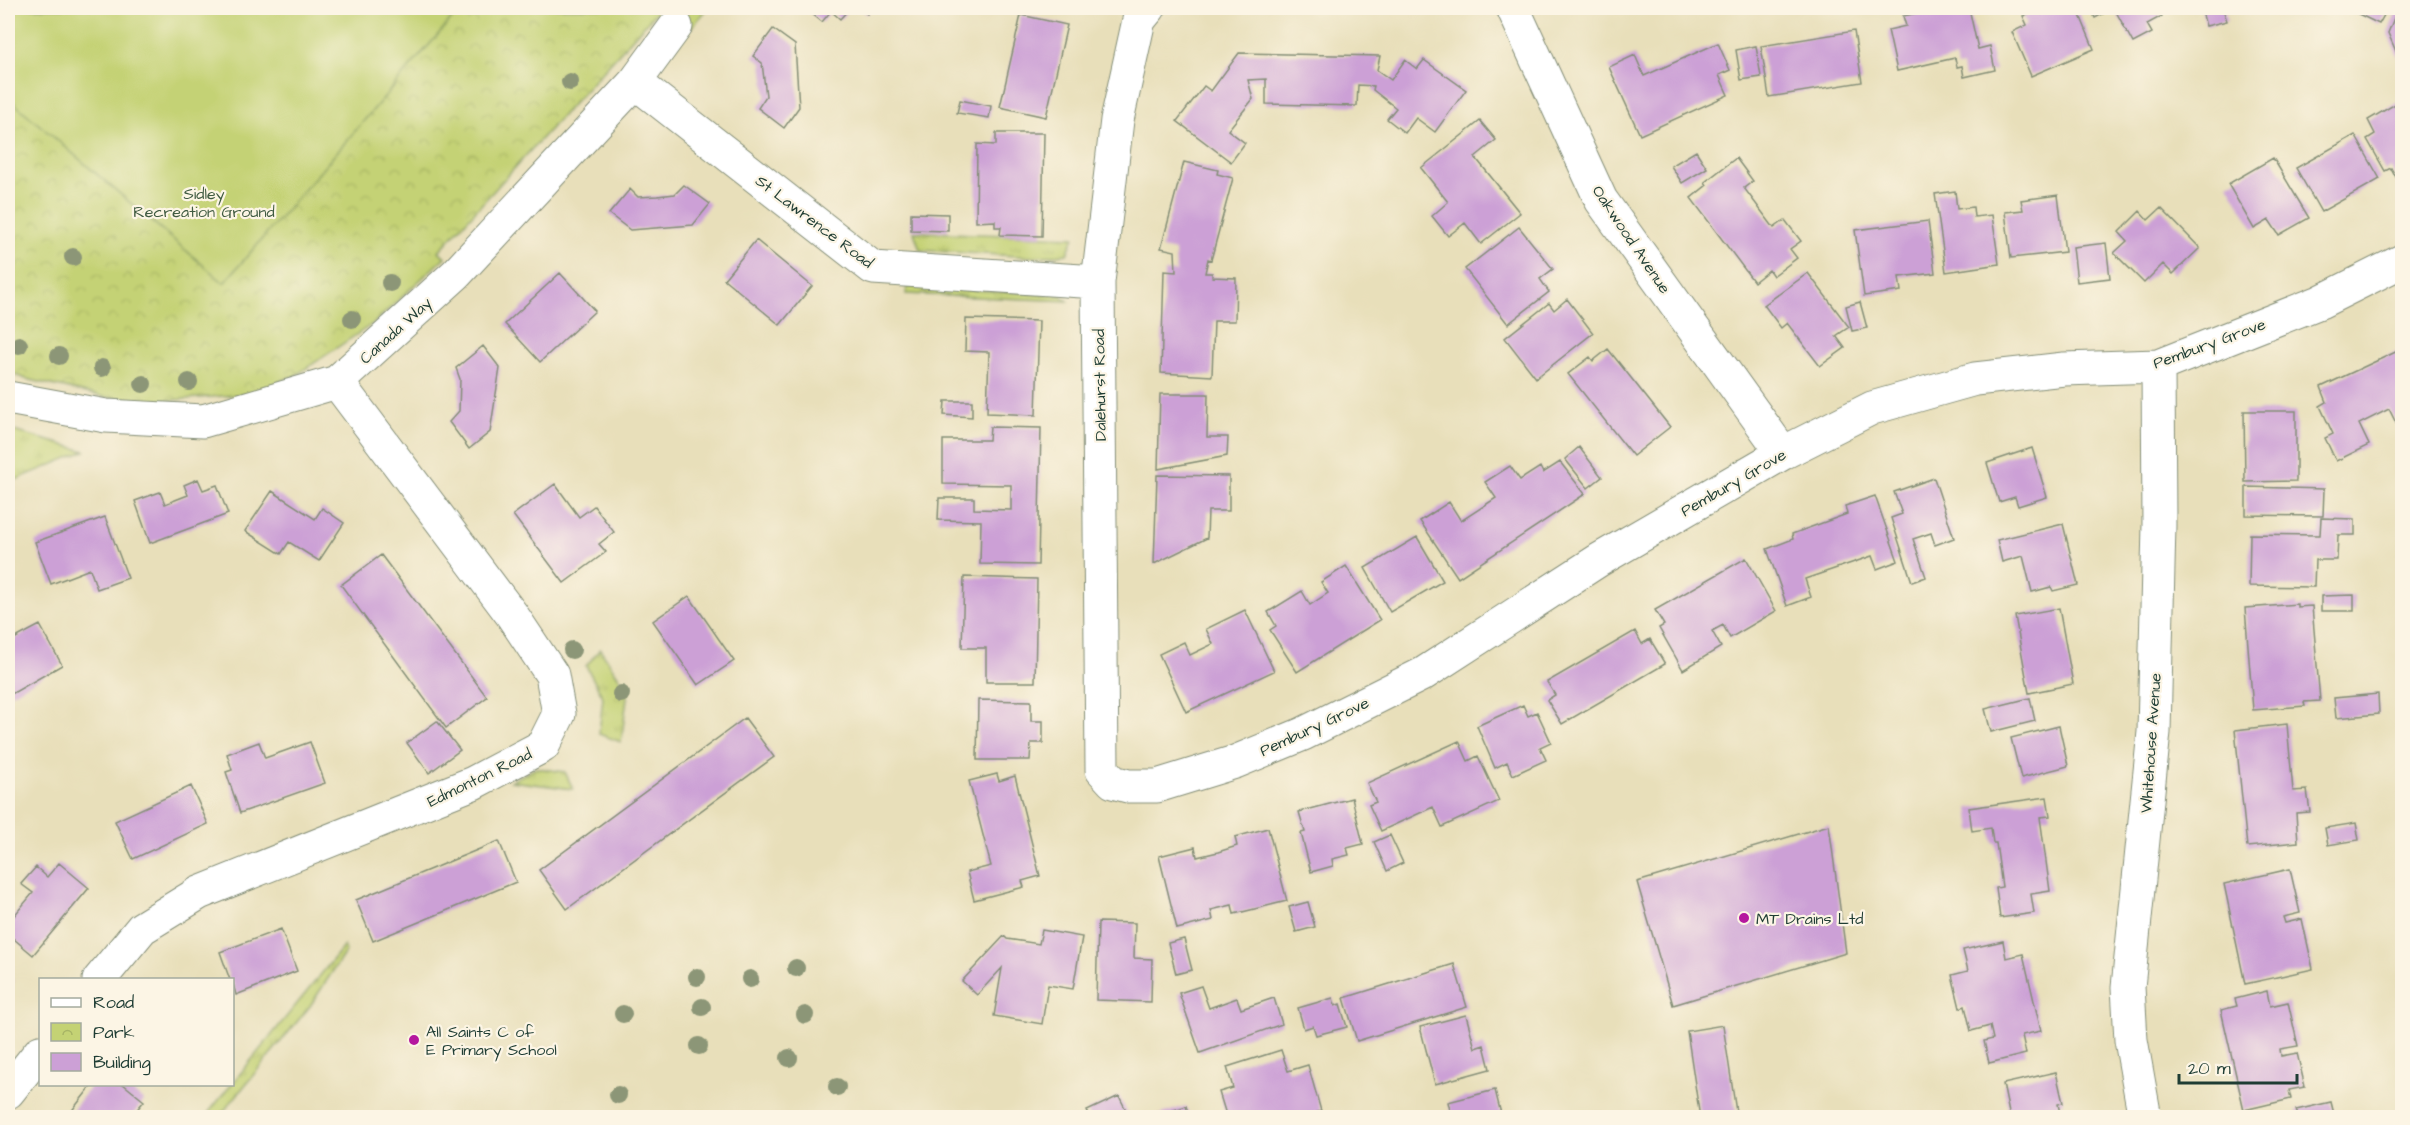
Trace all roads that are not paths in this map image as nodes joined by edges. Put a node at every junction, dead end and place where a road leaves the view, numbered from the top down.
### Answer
1 (1149, 8) edge
2 (1513, 8) edge
3 (676, 26) dead end
4 (635, 82) junction
5 (2403, 261) edge
6 (1098, 282) junction
7 (2158, 366) junction
8 (337, 382) junction
9 (8, 398) edge
10 (1783, 453) junction
11 (1102, 770) joint
12 (101, 978) edge
13 (39, 1053) edge
14 (8, 1092) edge
15 (2145, 1118) edge

1 - 6 street, Dalehurst Road
2 - 10 street, Oakwood Avenue
3 - 4 street, Canada Way
4 - 6 street, St Lawrence Road
4 - 8 street, Canada Way
5 - 7 street, Pembury Grove
6 - 11 street, Dalehurst Road
7 - 10 street, Pembury Grove
7 - 15 street, Whitehouse Avenue
8 - 9 street, Canada Way
8 - 12 street, Edmonton Road
10 - 11 street, Pembury Grove
13 - 14 street

